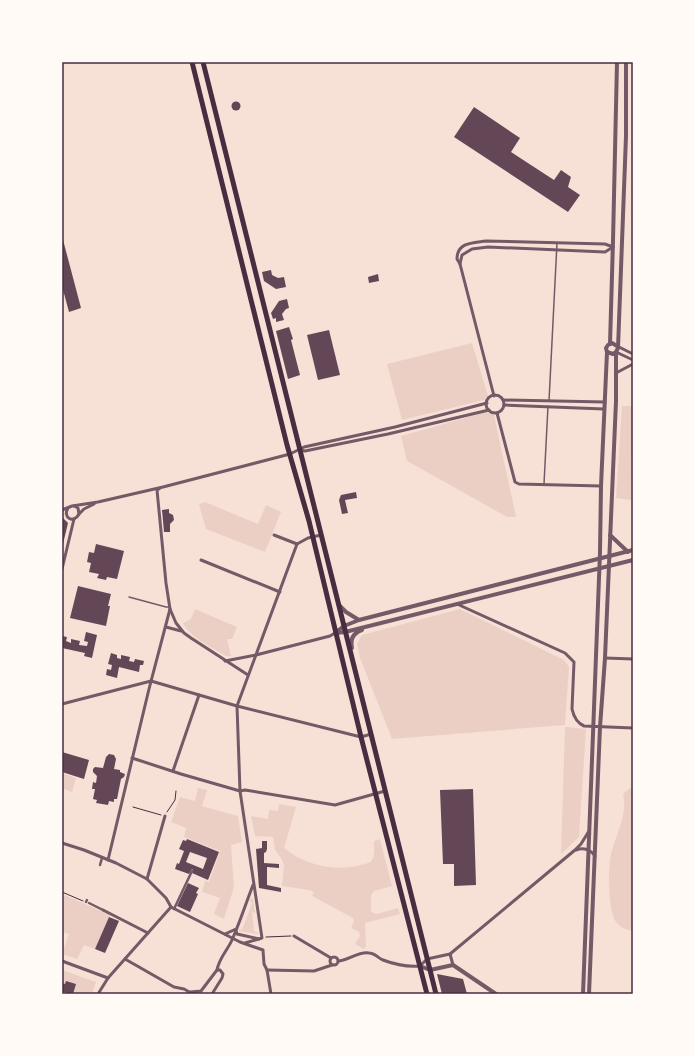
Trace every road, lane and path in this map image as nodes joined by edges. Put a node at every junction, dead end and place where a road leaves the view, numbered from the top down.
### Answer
1 (192, 62) edge
2 (203, 62) edge
3 (617, 62) edge
4 (626, 62) edge
5 (557, 243) junction
6 (613, 247) junction
7 (621, 248) junction
8 (557, 249) junction
9 (460, 264) junction
10 (610, 344) junction
11 (617, 346) junction
12 (607, 352) junction
13 (616, 353) junction
14 (633, 354) edge
15 (633, 360) edge
16 (633, 364) edge
17 (616, 373) junction
18 (494, 396) junction
19 (503, 400) junction
20 (549, 401) junction
21 (605, 402) junction
22 (487, 403) junction
23 (504, 405) junction
24 (548, 406) junction
25 (604, 409) junction
26 (489, 410) junction
27 (497, 413) junction
28 (300, 450) junction
29 (290, 454) junction
30 (544, 484) junction
31 (601, 486) junction
32 (163, 487) junction
33 (98, 502) junction
34 (74, 506) junction
35 (68, 508) junction
36 (62, 510) edge
37 (64, 514) edge
38 (79, 514) junction
39 (74, 520) junction
40 (274, 535) dead end
41 (321, 535) junction
42 (610, 535) junction
43 (312, 537) junction
44 (298, 544) junction
45 (633, 550) edge
46 (628, 552) junction
47 (609, 556) junction
48 (599, 559) junction
49 (201, 560) dead end
50 (633, 560) edge
51 (609, 566) junction
52 (62, 569) edge
53 (598, 569) junction
54 (280, 592) junction
55 (597, 595) junction
56 (608, 596) junction
57 (129, 597) dead end
58 (338, 603) junction
59 (457, 604) junction
60 (170, 608) junction
61 (359, 620) junction
62 (344, 626) junction
63 (371, 626) junction
64 (166, 627) junction
65 (182, 631) junction
66 (345, 632) junction
67 (335, 633) junction
68 (256, 655) junction
69 (605, 658) junction
70 (633, 659) edge
71 (225, 661) junction
72 (248, 675) junction
73 (356, 675) junction
74 (151, 681) junction
75 (199, 695) junction
76 (62, 704) edge
77 (237, 706) junction
78 (593, 727) junction
79 (600, 727) junction
80 (633, 728) edge
81 (371, 734) junction
82 (361, 737) junction
83 (132, 758) junction
84 (173, 771) junction
85 (176, 791) dead end
86 (240, 791) junction
87 (385, 791) junction
88 (376, 794) junction
89 (133, 808) dead end
90 (165, 816) junction
91 (589, 829) junction
92 (62, 843) edge
93 (588, 849) junction
94 (575, 850) junction
95 (595, 856) junction
96 (102, 858) junction
97 (108, 860) junction
98 (100, 865) dead end
99 (192, 871) dead end
100 (147, 879) junction
101 (253, 883) junction
102 (62, 892) edge
103 (248, 897) junction
104 (256, 898) junction
105 (87, 902) joint
106 (172, 908) junction
107 (103, 910) joint
108 (236, 930) junction
109 (148, 933) junction
110 (225, 934) junction
111 (294, 936) joint
112 (233, 938) junction
113 (261, 938) junction
114 (245, 944) junction
115 (450, 954) junction
116 (331, 958) junction
117 (125, 959) junction
118 (427, 959) junction
119 (62, 961) edge
120 (339, 961) junction
121 (332, 964) junction
122 (453, 965) junction
123 (420, 966) junction
124 (217, 970) junction
125 (267, 970) junction
126 (430, 970) junction
127 (108, 978) junction
128 (201, 992) edge
129 (191, 993) edge
130 (98, 994) edge
131 (212, 994) edge
132 (271, 994) edge
133 (427, 994) edge
134 (436, 994) edge
135 (496, 994) edge
136 (583, 994) edge
137 (589, 994) edge

1 - 29 main road
2 - 28 main road
3 - 6 street
4 - 7 street
5 - 6 street
5 - 8 lane
5 - 9 street
6 - 7 street
6 - 8 street
6 - 10 street
7 - 11 street
8 - 9 street
8 - 20 lane
9 - 18 street
10 - 11 street
10 - 12 street
11 - 13 street
11 - 14 street
12 - 13 street
12 - 21 street
13 - 15 street
13 - 17 street
16 - 17 street
17 - 42 street
18 - 19 street
18 - 22 street
19 - 20 street
19 - 23 street
20 - 21 street
21 - 25 street
22 - 26 street
22 - 28 street
23 - 24 street
23 - 27 street
24 - 25 street
24 - 30 lane
25 - 31 street
26 - 27 street
26 - 28 street
27 - 30 street
28 - 29 street
28 - 41 main road
29 - 32 street
29 - 43 main road
30 - 31 street
31 - 48 street
32 - 33 street
32 - 60 street
33 - 34 street
33 - 38 street
34 - 35 street
34 - 38 street
35 - 36 street
35 - 37 street
37 - 39 street
38 - 39 street
39 - 52 street
40 - 44 street
41 - 43 street
41 - 58 main road
42 - 46 street
42 - 47 street
43 - 44 street
43 - 67 main road
44 - 54 street
45 - 46 street
46 - 47 street
47 - 48 street
47 - 51 street
48 - 53 street
48 - 61 street
49 - 54 street
50 - 51 street
51 - 53 street
51 - 56 street
53 - 55 street
53 - 59 street
54 - 68 street
55 - 56 street
55 - 78 street
56 - 69 street
57 - 60 lane
58 - 61 street
58 - 62 main road
59 - 63 street
59 - 78 street
60 - 64 street
60 - 65 street
61 - 62 street
62 - 66 main road
62 - 67 street
63 - 66 street
63 - 73 street
64 - 65 street
64 - 74 street
65 - 71 street
66 - 67 street
66 - 73 main road
67 - 68 street
67 - 82 main road
68 - 71 street
68 - 72 street
69 - 70 street
69 - 79 street
71 - 72 street
72 - 77 street
73 - 81 main road
74 - 75 street
74 - 76 street
74 - 83 street
75 - 77 street
75 - 84 street
77 - 82 street
77 - 86 street
78 - 79 street
78 - 91 street
79 - 80 street
79 - 95 street
81 - 82 street
81 - 87 main road
82 - 88 main road
83 - 84 street
83 - 97 street
84 - 86 street
85 - 90 path
86 - 88 street
86 - 101 street
87 - 88 street
87 - 118 main road
88 - 123 main road
89 - 90 path
90 - 100 street
91 - 93 street
91 - 94 street
92 - 96 street
93 - 94 street
93 - 95 street
93 - 136 street
94 - 115 street
95 - 137 street
96 - 97 street
96 - 98 street
97 - 100 street
99 - 106 street
100 - 106 street
101 - 103 street
101 - 104 street
102 - 105 path
103 - 104 street
103 - 108 street
104 - 113 street
105 - 107 street
106 - 109 street
106 - 110 street
107 - 109 street
108 - 110 street
108 - 112 street
108 - 113 street
109 - 117 street
110 - 112 street
111 - 113 path
111 - 116 street
112 - 114 street
112 - 124 street
113 - 114 street
114 - 125 street
115 - 118 street
115 - 122 street
116 - 120 street
116 - 121 street
117 - 127 street
117 - 129 street
118 - 123 street
118 - 126 main road
119 - 127 street
120 - 121 street
120 - 123 street
121 - 125 street
122 - 126 street
122 - 135 street
123 - 126 street
123 - 133 main road
124 - 128 street
124 - 131 street
125 - 132 street
126 - 134 main road
127 - 130 street
128 - 129 street

